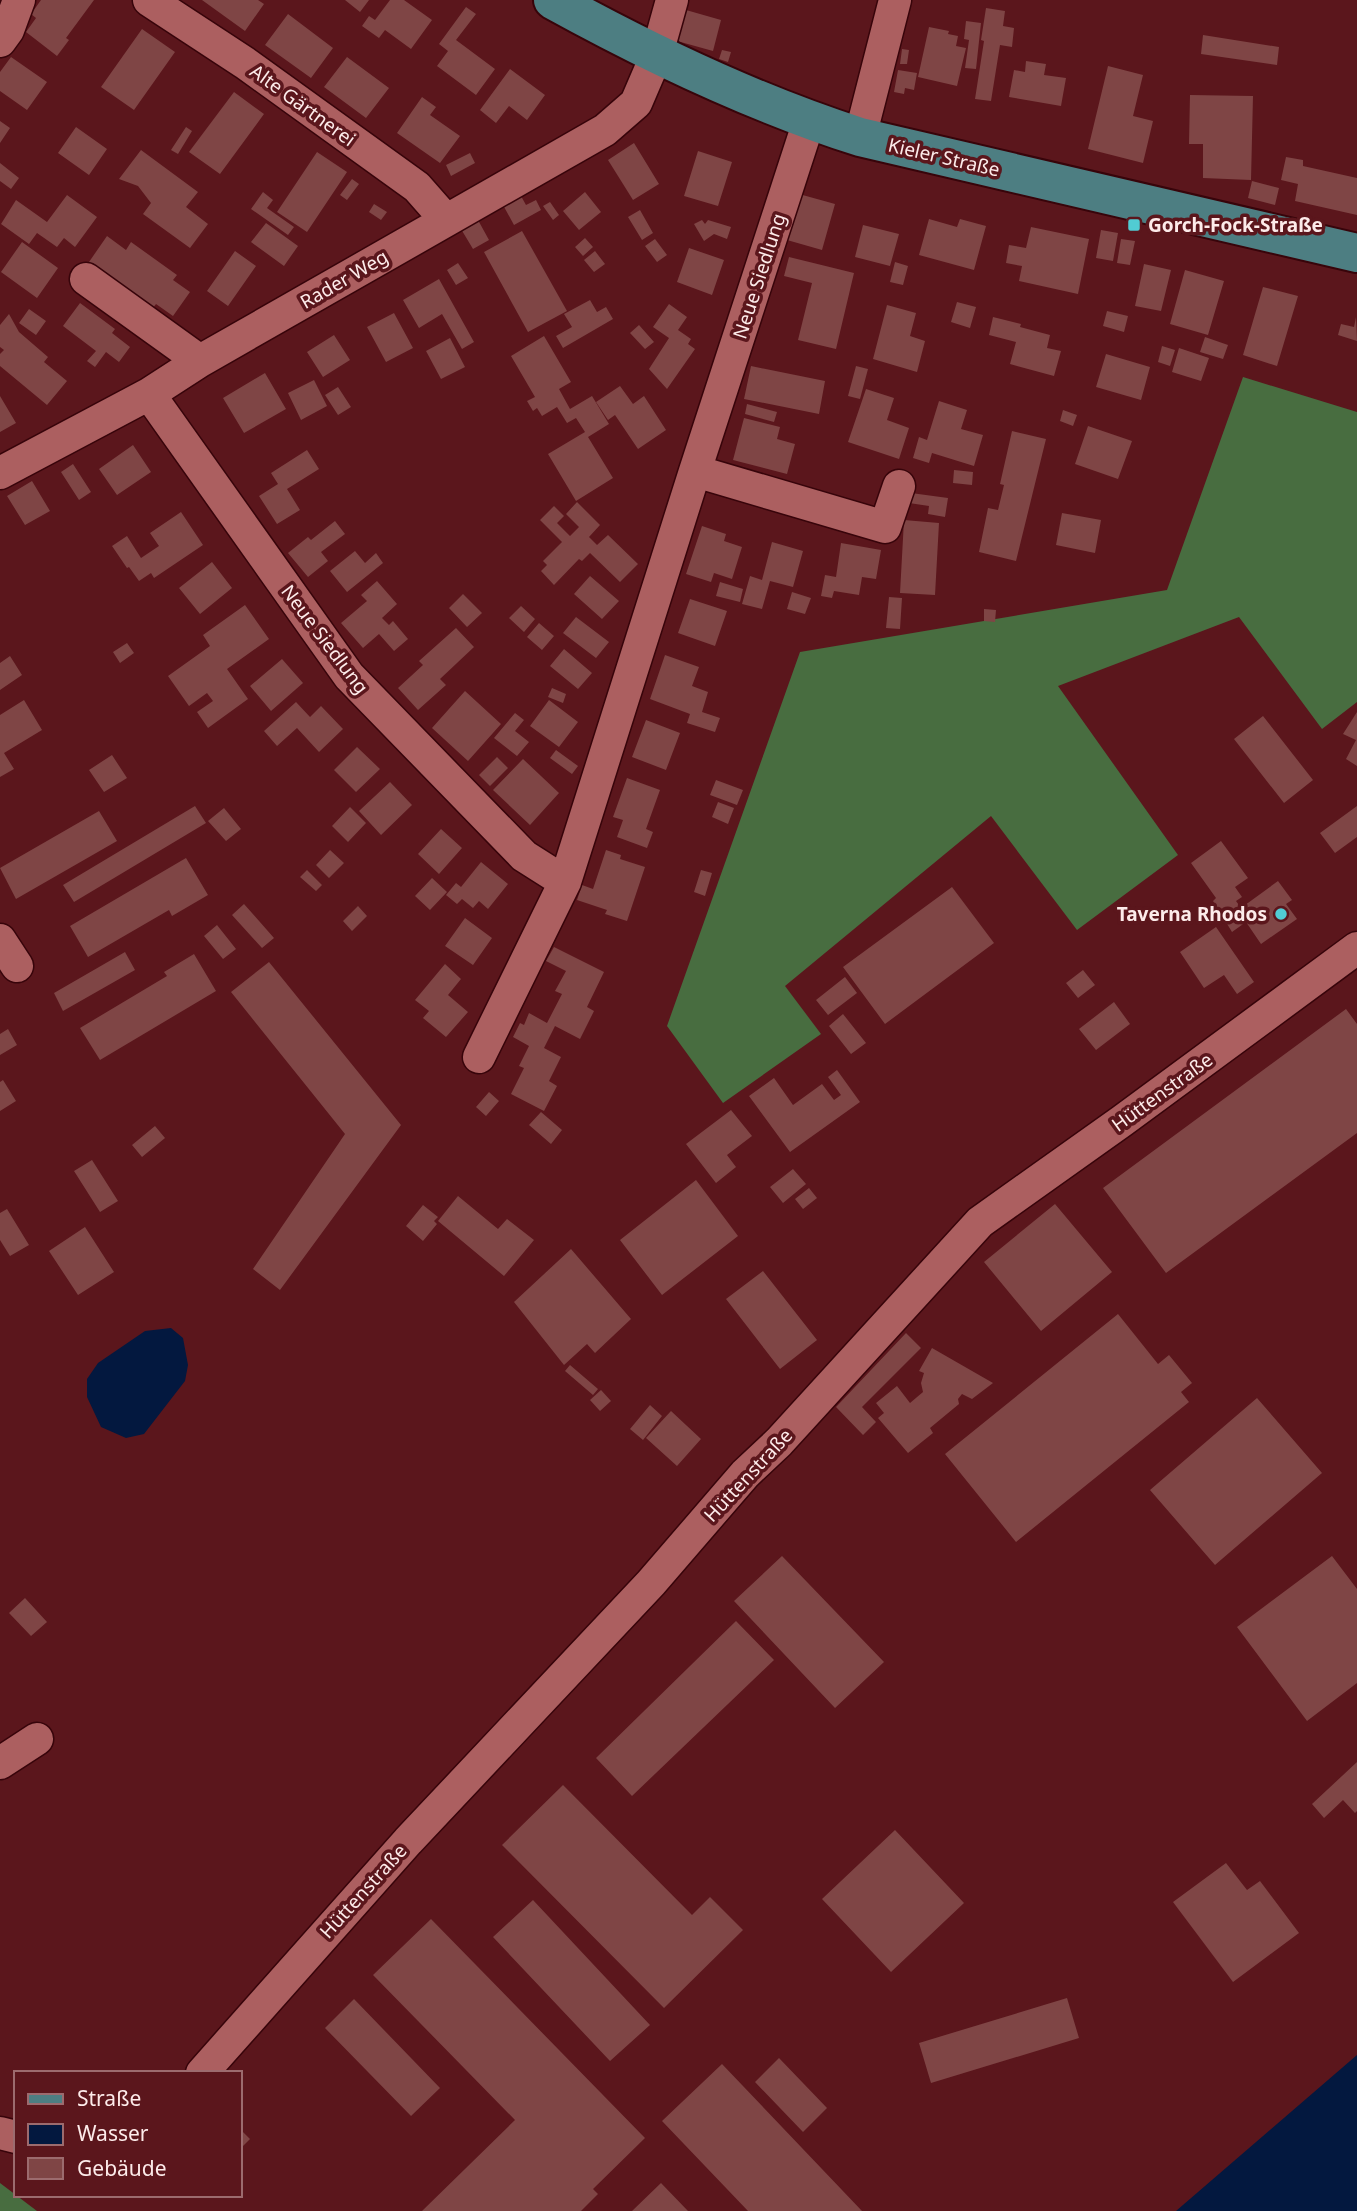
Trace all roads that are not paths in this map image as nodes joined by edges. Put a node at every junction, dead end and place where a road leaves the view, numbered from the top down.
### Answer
1 (19, 0) edge
2 (149, 0) edge
3 (553, 0) edge
4 (672, 0) edge
5 (895, 0) edge
6 (0, 41) edge
7 (657, 54) junction
8 (809, 121) junction
9 (860, 137) junction
10 (446, 220) junction
11 (1357, 253) edge
12 (86, 279) dead end
13 (200, 361) junction
14 (149, 394) junction
15 (695, 471) junction
16 (0, 473) edge
17 (899, 486) dead end
18 (565, 882) junction
19 (0, 940) edge
20 (1357, 948) edge
21 (17, 966) dead end
22 (479, 1057) dead end
23 (37, 1739) dead end
24 (0, 1763) edge
25 (204, 2071) edge

1 - 6 street
2 - 10 street, Alte Gärtnerei
3 - 7 main road, Kieler Straße
4 - 7 street, Rader Weg
5 - 9 street
7 - 8 main road, Kieler Straße
7 - 10 street, Rader Weg
8 - 9 main road, Kieler Straße
8 - 15 street, Neue Siedlung
9 - 11 main road, Kieler Straße
10 - 13 street, Rader Weg
12 - 13 street
13 - 14 street, Rader Weg
14 - 16 street, Rader Weg
14 - 18 street, Neue Siedlung
15 - 17 street
15 - 18 street, Neue Siedlung
18 - 22 street, Neue Siedlung
19 - 21 street
20 - 25 street, Hüttenstraße
23 - 24 street

